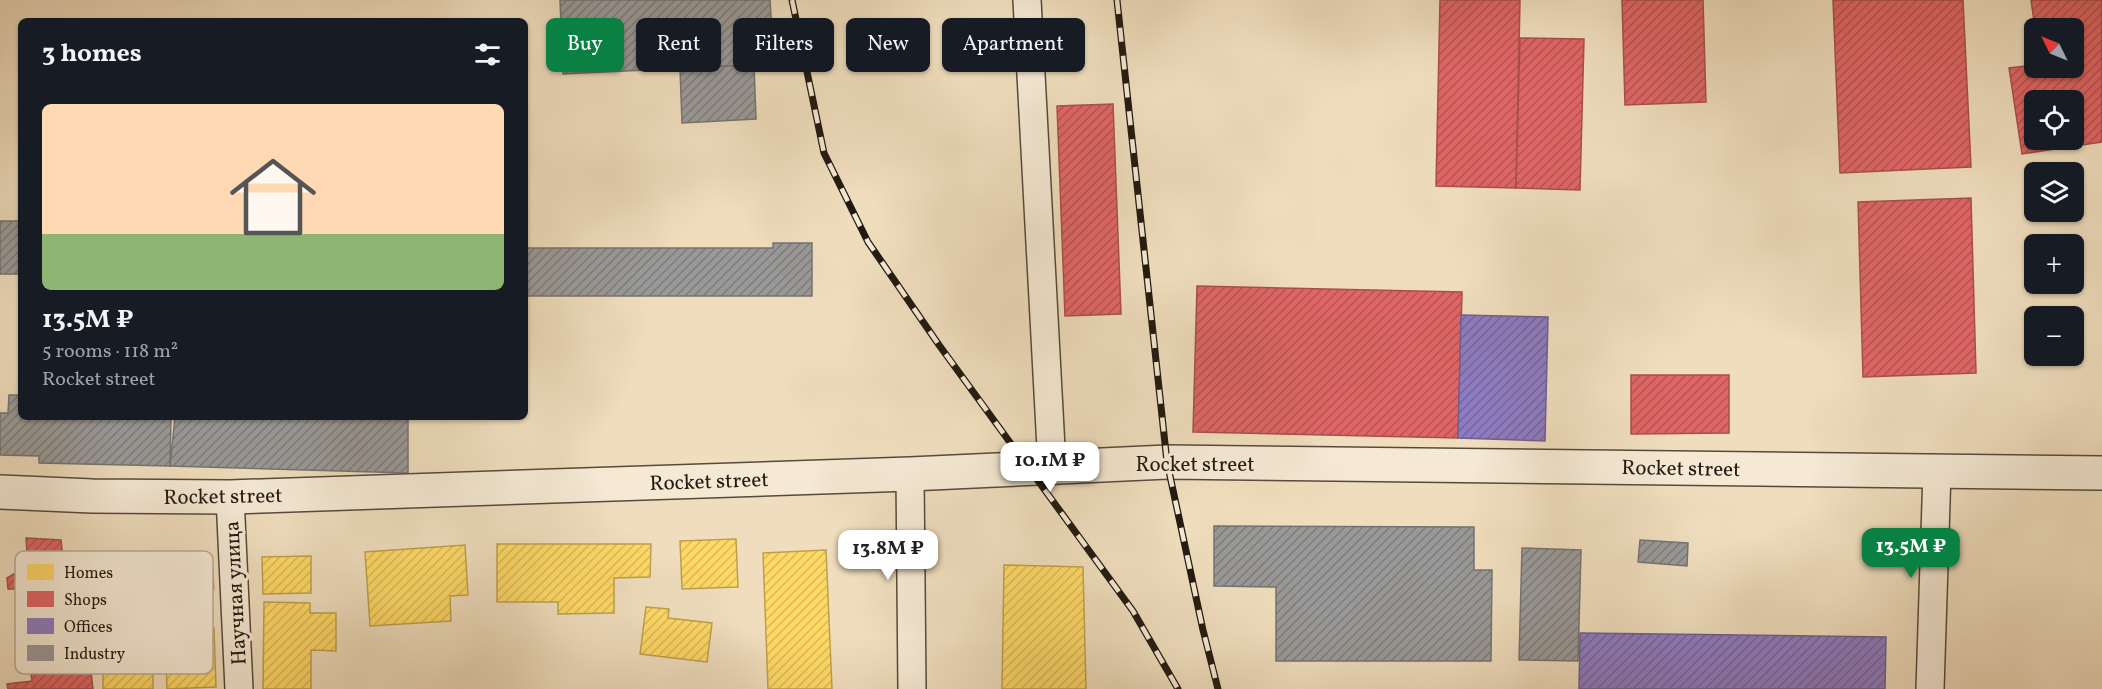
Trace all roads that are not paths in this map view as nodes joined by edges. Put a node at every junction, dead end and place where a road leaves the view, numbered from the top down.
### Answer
1 (1027, 0) edge
2 (1052, 467) junction
3 (1937, 471) junction
4 (2102, 473) edge
5 (910, 474) junction
6 (0, 492) edge
7 (230, 497) junction
8 (240, 689) edge
9 (912, 689) edge
10 (1930, 689) edge

1 - 2 street
2 - 3 street, Rocket street
2 - 5 street, Rocket street
3 - 4 street, Rocket street
3 - 10 street
5 - 7 street, Rocket street
5 - 9 street
6 - 7 street, Rocket street
7 - 8 street, Научная улица

